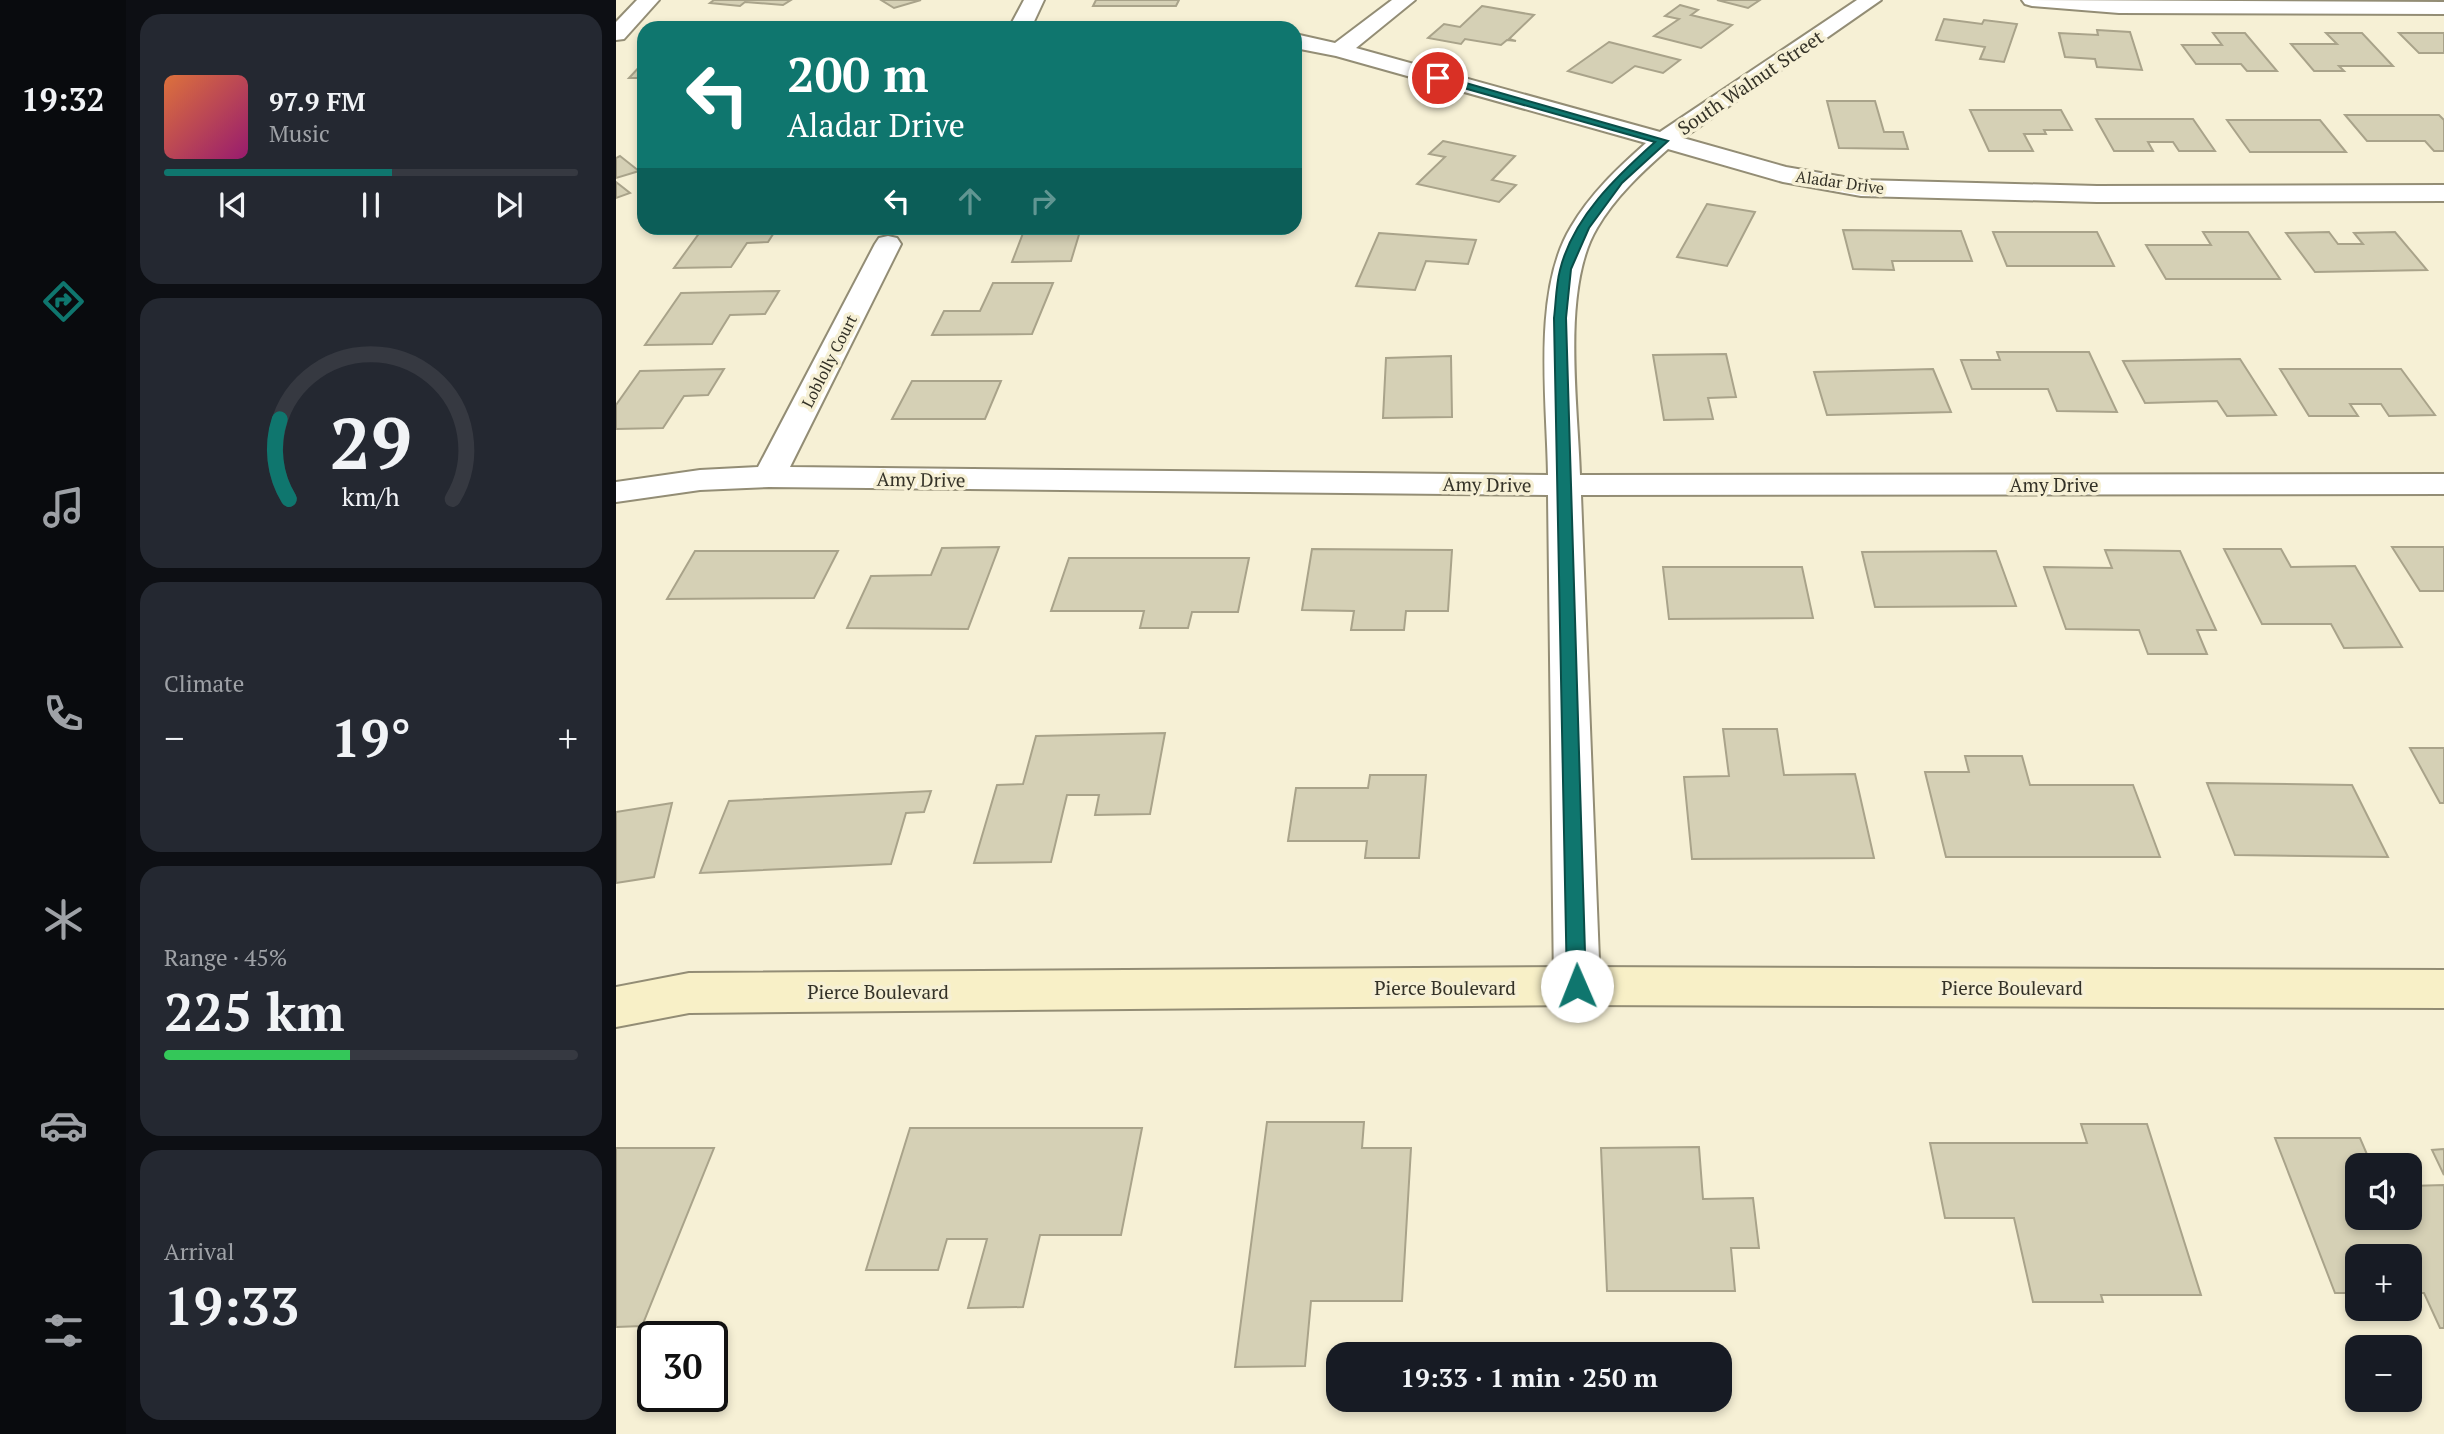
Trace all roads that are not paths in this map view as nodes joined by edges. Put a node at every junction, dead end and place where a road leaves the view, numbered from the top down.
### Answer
1 (649, 0) edge
2 (1034, 0) edge
3 (1405, 0) edge
4 (1871, 0) edge
5 (2032, 0) edge
6 (2444, 8) edge
7 (1024, 21) edge
8 (637, 33) edge
9 (616, 34) edge
10 (1302, 42) edge
11 (1339, 50) junction
12 (1662, 141) junction
13 (2444, 193) edge
14 (888, 244) dead end
15 (769, 477) junction
16 (2444, 484) edge
17 (1565, 485) junction
18 (616, 492) edge
19 (1577, 986) junction
20 (2444, 989) edge
21 (616, 1007) edge

1 - 9 street
2 - 7 street
3 - 11 street
4 - 12 street, South Walnut Street
5 - 6 street
8 - 9 street
10 - 11 street, Aladar Drive
11 - 12 street, Aladar Drive
12 - 13 street, Aladar Drive
12 - 17 street, South Walnut Street
14 - 15 street, Loblolly Court
15 - 17 street, Amy Drive
15 - 18 street, Amy Drive
16 - 17 street, Amy Drive
17 - 19 street, South Walnut Street
19 - 20 street, Pierce Boulevard
19 - 21 street, Pierce Boulevard

